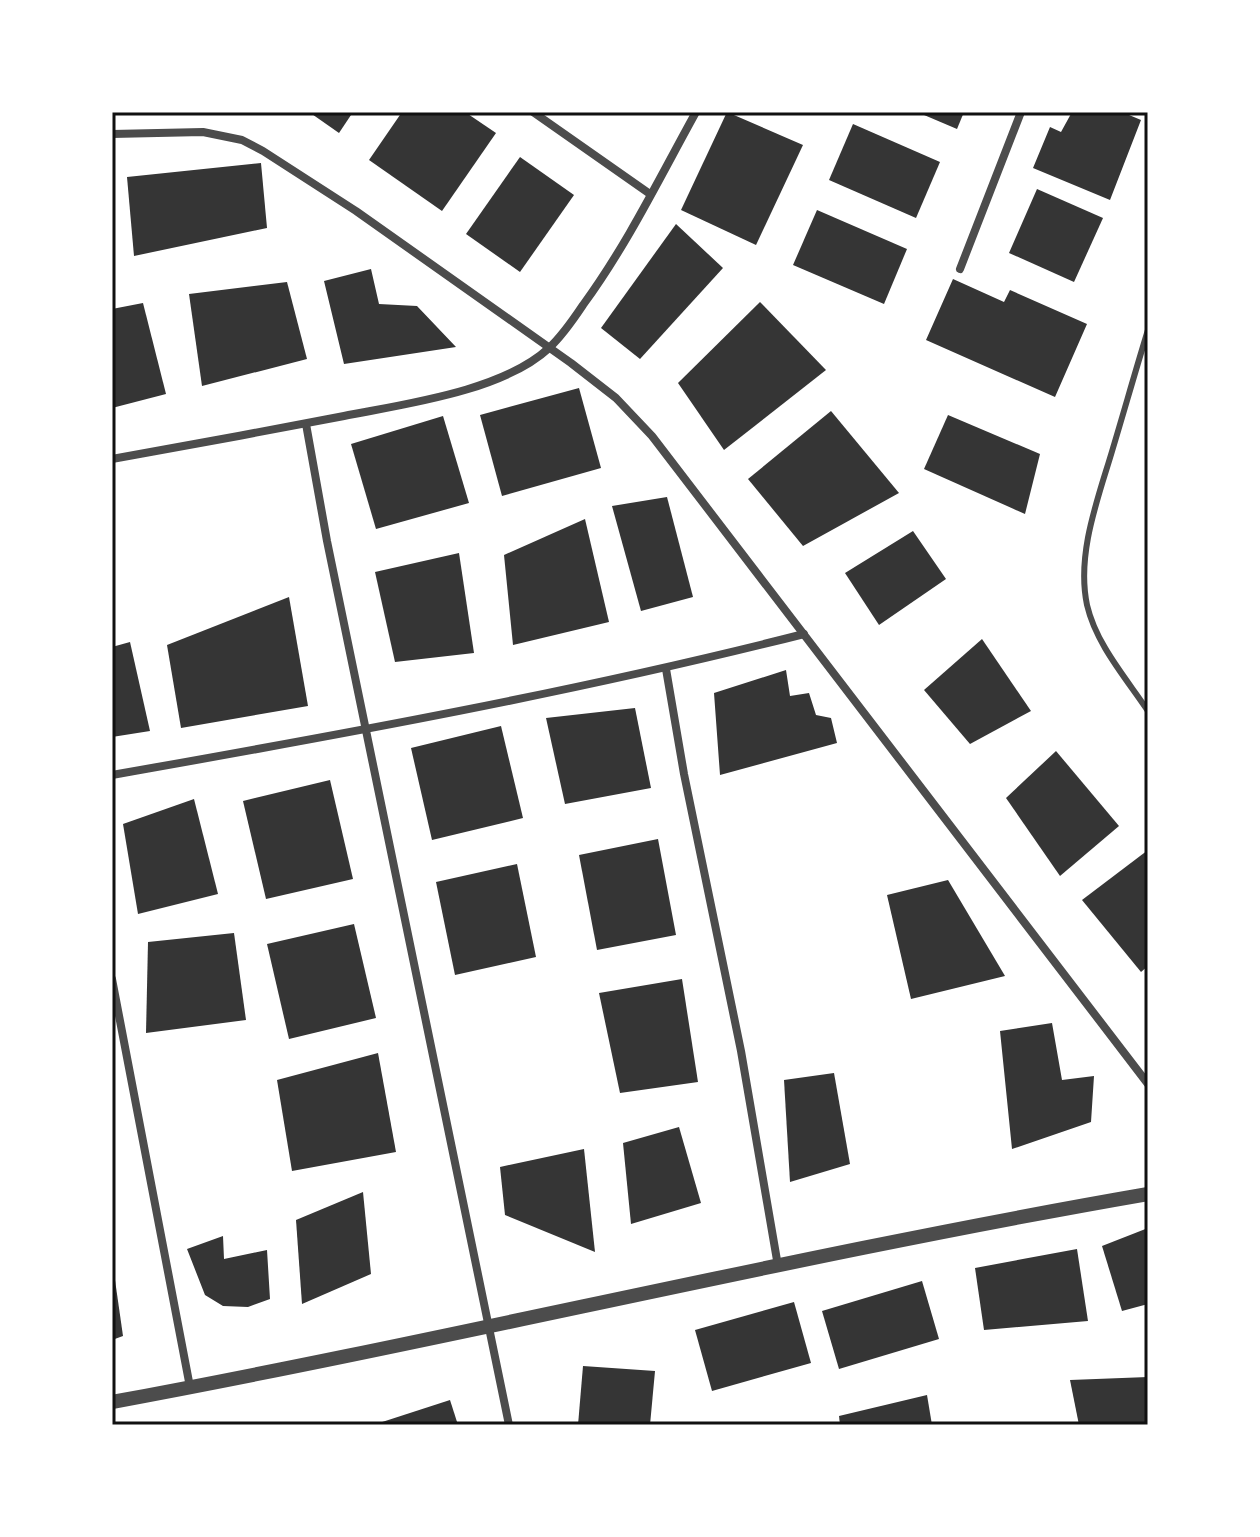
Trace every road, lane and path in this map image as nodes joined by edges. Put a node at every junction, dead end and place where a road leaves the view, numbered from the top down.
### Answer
1 (533, 112) edge
2 (696, 112) edge
3 (1021, 112) edge
4 (112, 134) edge
5 (650, 194) junction
6 (960, 269) dead end
7 (1148, 330) edge
8 (549, 349) junction
9 (306, 424) junction
10 (112, 459) edge
11 (804, 634) junction
12 (666, 669) junction
13 (1148, 711) edge
14 (368, 730) junction
15 (112, 775) edge
16 (112, 979) edge
17 (1148, 1084) edge
18 (1148, 1194) edge
19 (778, 1266) junction
20 (489, 1328) junction
21 (190, 1387) junction
22 (112, 1402) edge
23 (509, 1425) edge

1 - 5 street
2 - 5 street
3 - 6 street
4 - 8 street
5 - 8 street
7 - 13 lane
8 - 9 street
8 - 11 street
9 - 10 street
9 - 14 street
11 - 12 street
11 - 17 street
12 - 14 street
12 - 19 street
14 - 15 street
14 - 20 street
16 - 21 street
18 - 19 street
19 - 20 street
20 - 21 street
20 - 23 street
21 - 22 street

